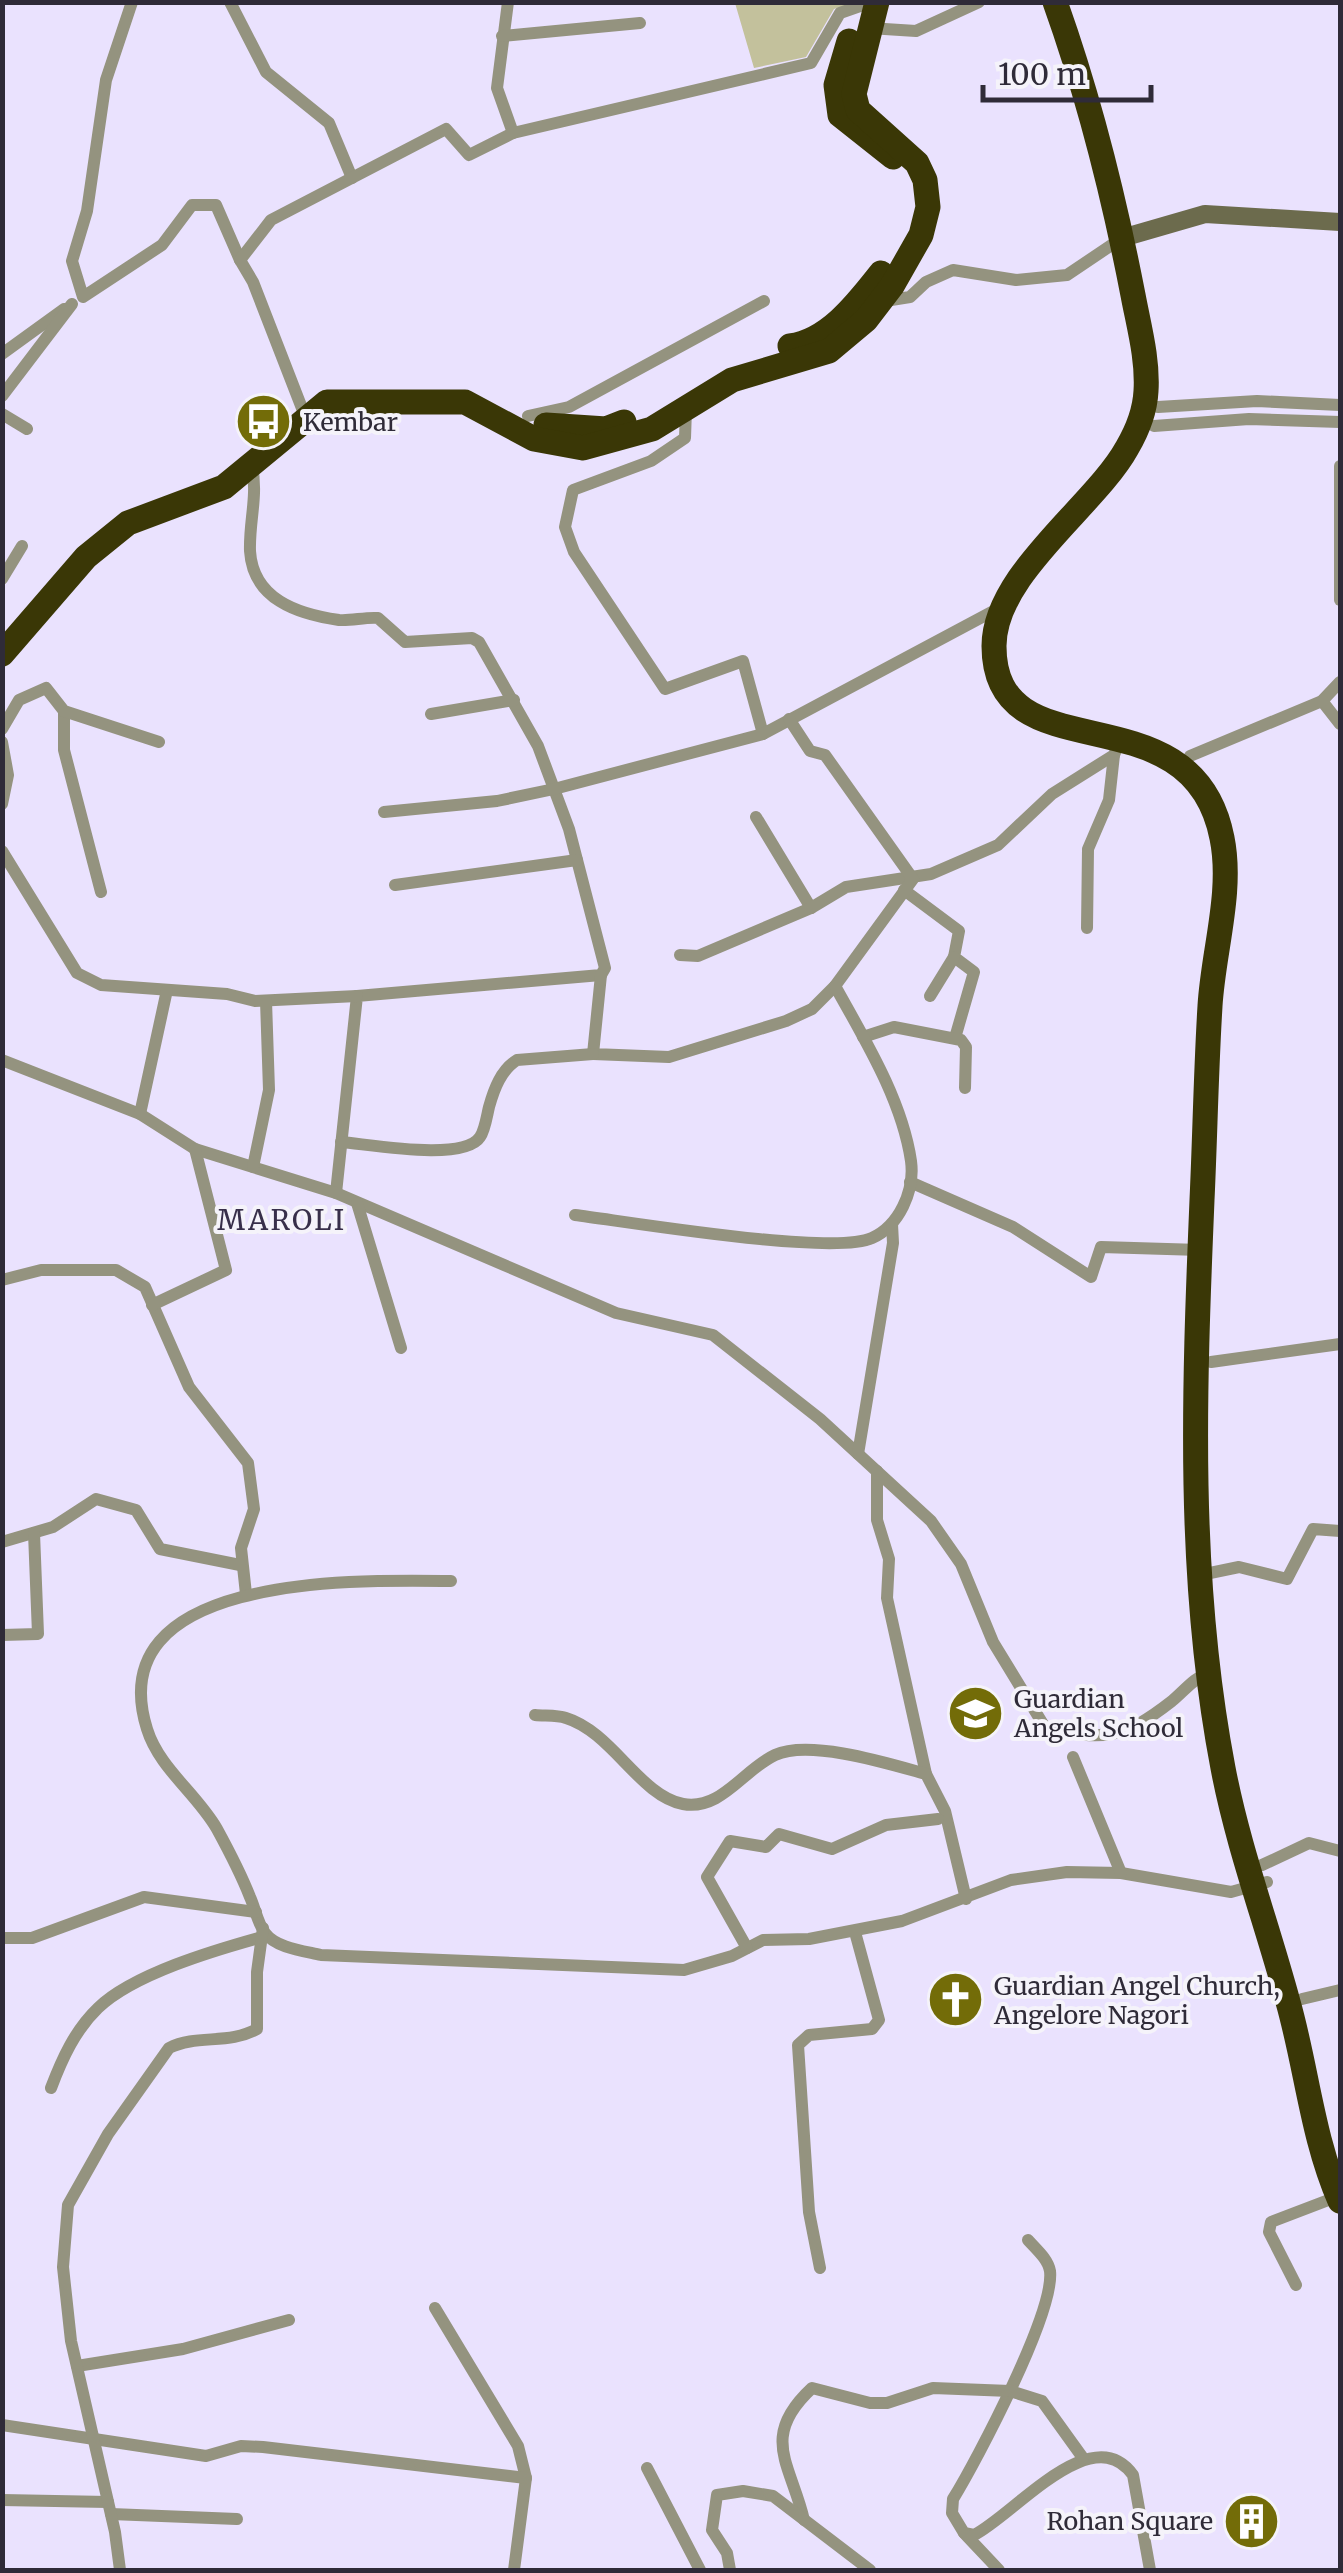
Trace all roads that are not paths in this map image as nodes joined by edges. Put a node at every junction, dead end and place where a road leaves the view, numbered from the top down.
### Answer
1 (132, 2) edge
2 (230, 2) edge
3 (508, 2) edge
4 (979, 2) edge
5 (1055, 2) edge
6 (1070, 2) edge
7 (867, 10) edge
8 (640, 23) dead end
9 (502, 36) junction
10 (512, 133) junction
11 (352, 178) junction
12 (1340, 222) edge
13 (1129, 236) junction
14 (240, 260) junction
15 (78, 301) junction
16 (764, 302) dead end
17 (879, 302) junction
18 (2, 354) edge
19 (2, 396) edge
20 (1340, 405) edge
21 (685, 407) junction
22 (302, 409) junction
23 (2, 414) edge
24 (528, 416) junction
25 (1156, 416) junction
26 (1340, 422) edge
27 (27, 429) dead end
28 (252, 466) junction
29 (1340, 466) edge
30 (22, 546) dead end
31 (1044, 560) junction
32 (2, 579) edge
33 (1340, 600) edge
34 (1006, 605) junction
35 (2, 630) edge
36 (2, 654) edge
37 (1340, 682) edge
38 (514, 700) junction
39 (1322, 701) junction
40 (64, 710) junction
41 (431, 714) dead end
42 (790, 718) junction
43 (1340, 724) edge
44 (2, 729) edge
45 (763, 734) junction
46 (2, 742) edge
47 (159, 742) dead end
48 (1117, 746) junction
49 (1190, 756) junction
50 (554, 789) junction
51 (2, 804) edge
52 (384, 812) dead end
53 (756, 817) dead end
54 (2, 851) edge
55 (576, 860) junction
56 (909, 884) junction
57 (395, 885) dead end
58 (100, 892) dead end
59 (811, 908) junction
60 (1086, 928) dead end
61 (680, 955) dead end
62 (954, 957) junction
63 (601, 975) junction
64 (836, 986) junction
65 (167, 990) junction
66 (357, 996) junction
67 (930, 996) dead end
68 (266, 1000) junction
69 (863, 1037) junction
70 (955, 1038) junction
71 (594, 1054) junction
72 (2, 1060) edge
73 (965, 1088) dead end
74 (140, 1114) junction
75 (341, 1142) junction
76 (195, 1149) junction
77 (253, 1167) junction
78 (910, 1182) junction
79 (336, 1194) junction
80 (357, 1203) junction
81 (575, 1215) dead end
82 (892, 1224) junction
83 (1200, 1250) junction
84 (2, 1280) edge
85 (152, 1305) junction
86 (1340, 1344) edge
87 (401, 1348) dead end
88 (1211, 1362) junction
89 (858, 1454) junction
90 (877, 1471) junction
91 (1340, 1531) edge
92 (34, 1533) junction
93 (2, 1542) edge
94 (240, 1565) junction
95 (1210, 1573) junction
96 (451, 1580) dead end
97 (246, 1594) junction
98 (2, 1635) edge
99 (1209, 1672) junction
100 (535, 1715) dead end
101 (1073, 1757) dead end
102 (926, 1774) junction
103 (938, 1819) dead end
104 (1340, 1851) edge
105 (1121, 1873) junction
106 (1261, 1877) junction
107 (966, 1898) junction
108 (256, 1912) junction
109 (856, 1932) junction
110 (262, 1933) junction
111 (2, 1938) edge
112 (747, 1948) junction
113 (1340, 1990) edge
114 (1302, 2000) junction
115 (51, 2088) dead end
116 (1340, 2168) edge
117 (1340, 2199) edge
118 (1028, 2240) dead end
119 (820, 2268) dead end
120 (1296, 2286) dead end
121 (435, 2308) dead end
122 (289, 2320) dead end
123 (77, 2366) junction
124 (1010, 2391) junction
125 (2, 2425) edge
126 (95, 2440) junction
127 (1083, 2458) junction
128 (647, 2468) dead end
129 (526, 2478) junction
130 (2, 2500) edge
131 (110, 2508) junction
132 (237, 2518) dead end
133 (804, 2520) junction
134 (964, 2533) junction
135 (120, 2570) edge
136 (514, 2570) edge
137 (700, 2570) edge
138 (730, 2570) edge
139 (870, 2570) edge
140 (999, 2570) edge
141 (1150, 2570) edge

1 - 15 street
2 - 11 street
3 - 9 street
4 - 7 street
5 - 13 highway
6 - 13 highway
7 - 10 street
7 - 17 highway
7 - 24 highway
8 - 9 street
9 - 10 street
10 - 11 street
11 - 14 street
12 - 13 street
13 - 17 street
13 - 25 highway
13 - 31 highway
14 - 15 street
14 - 22 street
15 - 18 street
15 - 19 street
16 - 24 street
17 - 21 highway
20 - 25 street
21 - 22 highway
21 - 45 street
22 - 24 highway
22 - 28 highway
22 - 35 highway
23 - 27 street
25 - 26 street
25 - 31 highway
28 - 36 highway
28 - 38 street
29 - 33 street
30 - 32 street
31 - 34 highway
31 - 49 highway
34 - 42 street
34 - 48 highway
37 - 39 street
38 - 41 street
38 - 50 street
39 - 43 street
39 - 49 street
40 - 44 street
40 - 47 street
40 - 58 street
42 - 45 street
42 - 56 street
45 - 50 street
46 - 51 street
48 - 56 street
48 - 60 street
48 - 83 highway
49 - 88 highway
50 - 52 street
50 - 55 street
53 - 59 street
54 - 65 street
55 - 57 street
55 - 63 street
56 - 59 street
56 - 62 street
56 - 64 street
59 - 61 street
62 - 67 street
62 - 70 street
63 - 66 street
63 - 71 street
64 - 69 street
64 - 71 street
65 - 68 street
65 - 74 street
66 - 68 street
66 - 75 street
68 - 77 street
69 - 70 street
69 - 78 street
70 - 73 street
71 - 75 street
72 - 74 street
74 - 76 street
75 - 79 street
76 - 77 street
76 - 85 street
77 - 79 street
78 - 82 street
78 - 83 street
79 - 80 street
80 - 87 street
80 - 89 street
81 - 82 street
82 - 89 street
83 - 99 highway
84 - 85 street
85 - 94 street
86 - 88 street
88 - 95 highway
89 - 90 street
90 - 99 street
90 - 102 street
91 - 95 street
92 - 93 street
92 - 94 street
92 - 98 street
94 - 97 street
95 - 106 highway
96 - 97 street
97 - 108 street
99 - 106 highway
100 - 102 street
101 - 105 street
102 - 107 street
103 - 112 street
104 - 106 street
105 - 106 street
105 - 107 street
106 - 114 highway
106 - 117 highway
107 - 109 street
108 - 110 street
108 - 111 street
109 - 112 street
109 - 119 street
110 - 112 street
110 - 115 street
110 - 123 street
113 - 114 street
114 - 116 highway
117 - 120 street
118 - 124 street
121 - 129 street
122 - 123 street
123 - 126 street
124 - 127 street
124 - 133 street
124 - 134 street
125 - 126 street
126 - 129 street
126 - 131 street
127 - 134 street
127 - 141 street
128 - 137 street
129 - 136 street
130 - 131 street
131 - 132 street
131 - 135 street
133 - 138 street
133 - 139 street
134 - 140 street

